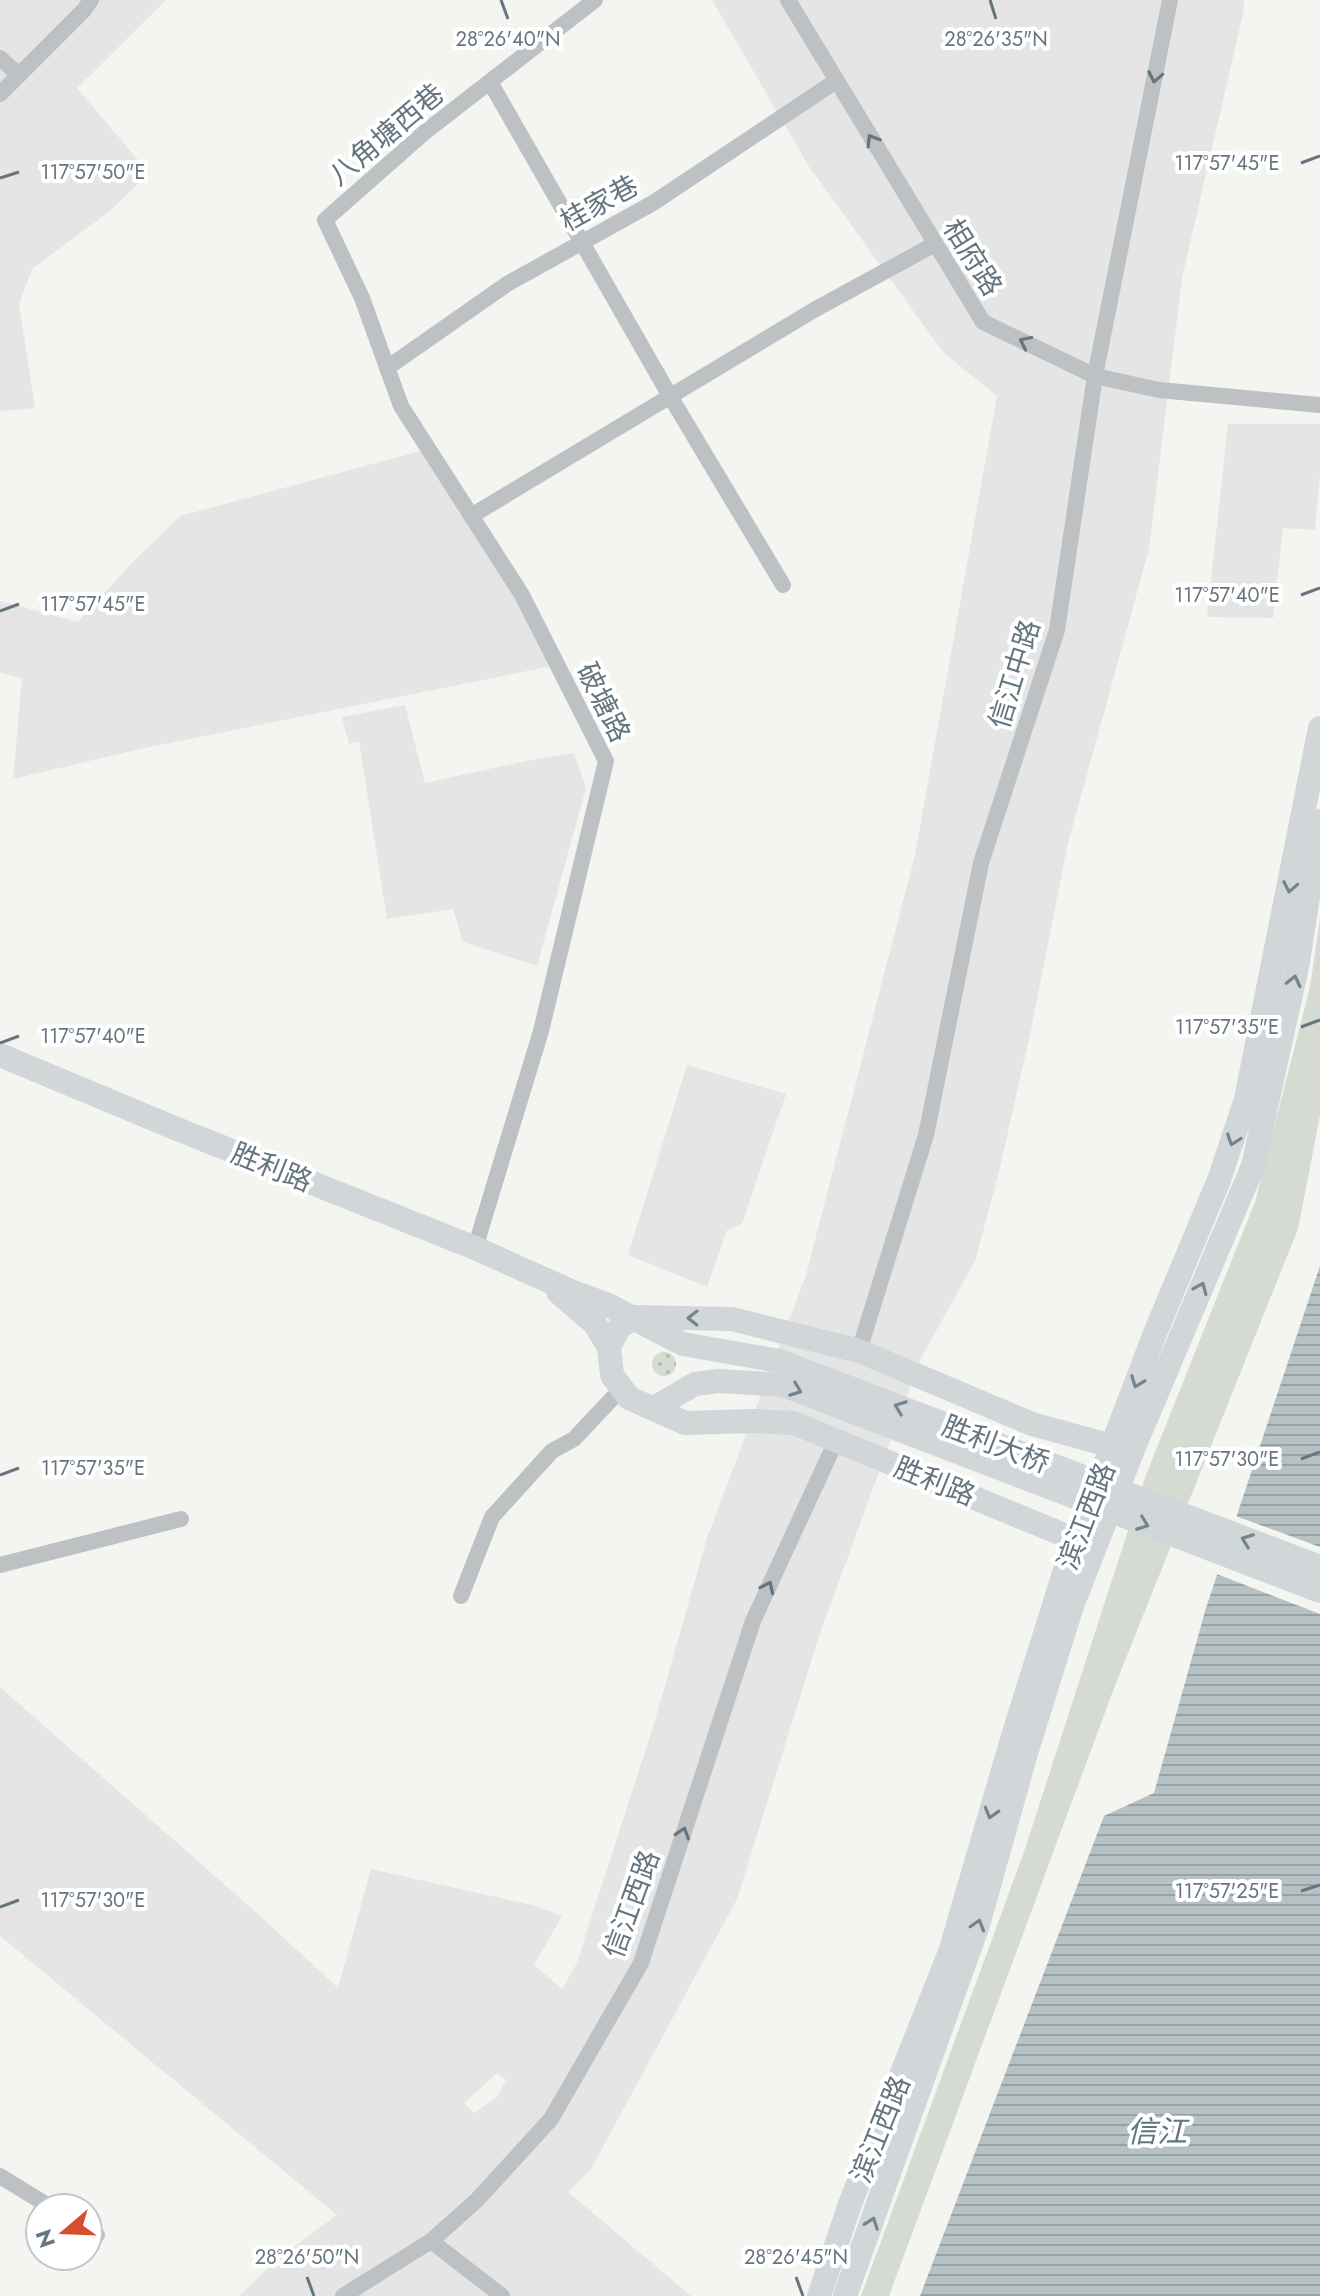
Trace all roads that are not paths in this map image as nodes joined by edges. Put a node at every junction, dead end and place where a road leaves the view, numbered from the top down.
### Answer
1 (91, 0) edge
2 (595, 0) edge
3 (788, 0) edge
4 (1170, 0) edge
5 (0, 58) edge
6 (19, 75) junction
7 (836, 81) junction
8 (490, 82) junction
9 (0, 94) edge
10 (325, 220) joint
11 (582, 243) junction
12 (935, 244) junction
13 (387, 368) junction
14 (1095, 376) junction
15 (670, 396) junction
16 (1320, 405) edge
17 (471, 516) junction
18 (783, 585) dead end
19 (1320, 728) edge
20 (1320, 821) edge
21 (0, 1055) edge
22 (475, 1248) junction
23 (544, 1280) junction
24 (634, 1317) junction
25 (609, 1347) junction
26 (859, 1351) junction
27 (621, 1389) junction
28 (654, 1408) junction
29 (1032, 1424) junction
30 (836, 1441) junction
31 (1112, 1446) junction
32 (1012, 1512) junction
33 (181, 1519) dead end
34 (1076, 1540) junction
35 (0, 1565) edge
36 (1320, 1567) edge
37 (1320, 1591) edge
38 (461, 1596) dead end
39 (0, 2176) edge
40 (26, 2192) edge
41 (431, 2241) junction
42 (343, 2296) edge
43 (502, 2296) edge
44 (819, 2296) edge
45 (845, 2296) edge

1 - 6 street
2 - 8 street, 八角塘西巷
3 - 7 street, 相府路
4 -> 14 street, 信江中路
5 - 6 street
6 - 9 street
7 - 11 street, 桂家巷
12 -> 7 street, 相府路
8 - 10 street, 八角塘西巷
8 - 11 street
10 - 13 street, 破塘路
11 - 13 street, 桂家巷
11 - 15 street
14 -> 12 street, 相府路
12 - 15 street
13 - 17 street, 破塘路
14 - 16 street, 相府路
14 - 26 street, 信江中路
15 - 17 street
15 - 18 street
17 - 22 street, 破塘路
19 -> 31 main road, 滨江西路
45 -> 20 main road, 滨江西路
21 - 22 main road, 胜利路
22 - 23 main road, 胜利路
23 - 24 main road, 胜利大桥
23 - 25 main road
24 - 25 main road
26 -> 24 main road
36 -> 24 main road, 胜利大桥
25 - 27 main road
26 - 29 main road
27 - 28 main road
27 - 38 street
28 - 30 main road, 胜利路
28 -> 37 main road, 胜利大桥
29 - 31 main road
29 - 32 main road
30 - 32 main road, 胜利路
41 -> 30 street, 信江西路
31 - 34 main road, 滨江西路
32 - 34 main road, 胜利路
33 - 35 street
34 -> 44 main road, 滨江西路
39 - 40 street
41 - 42 street, 信江西路
41 - 43 street

